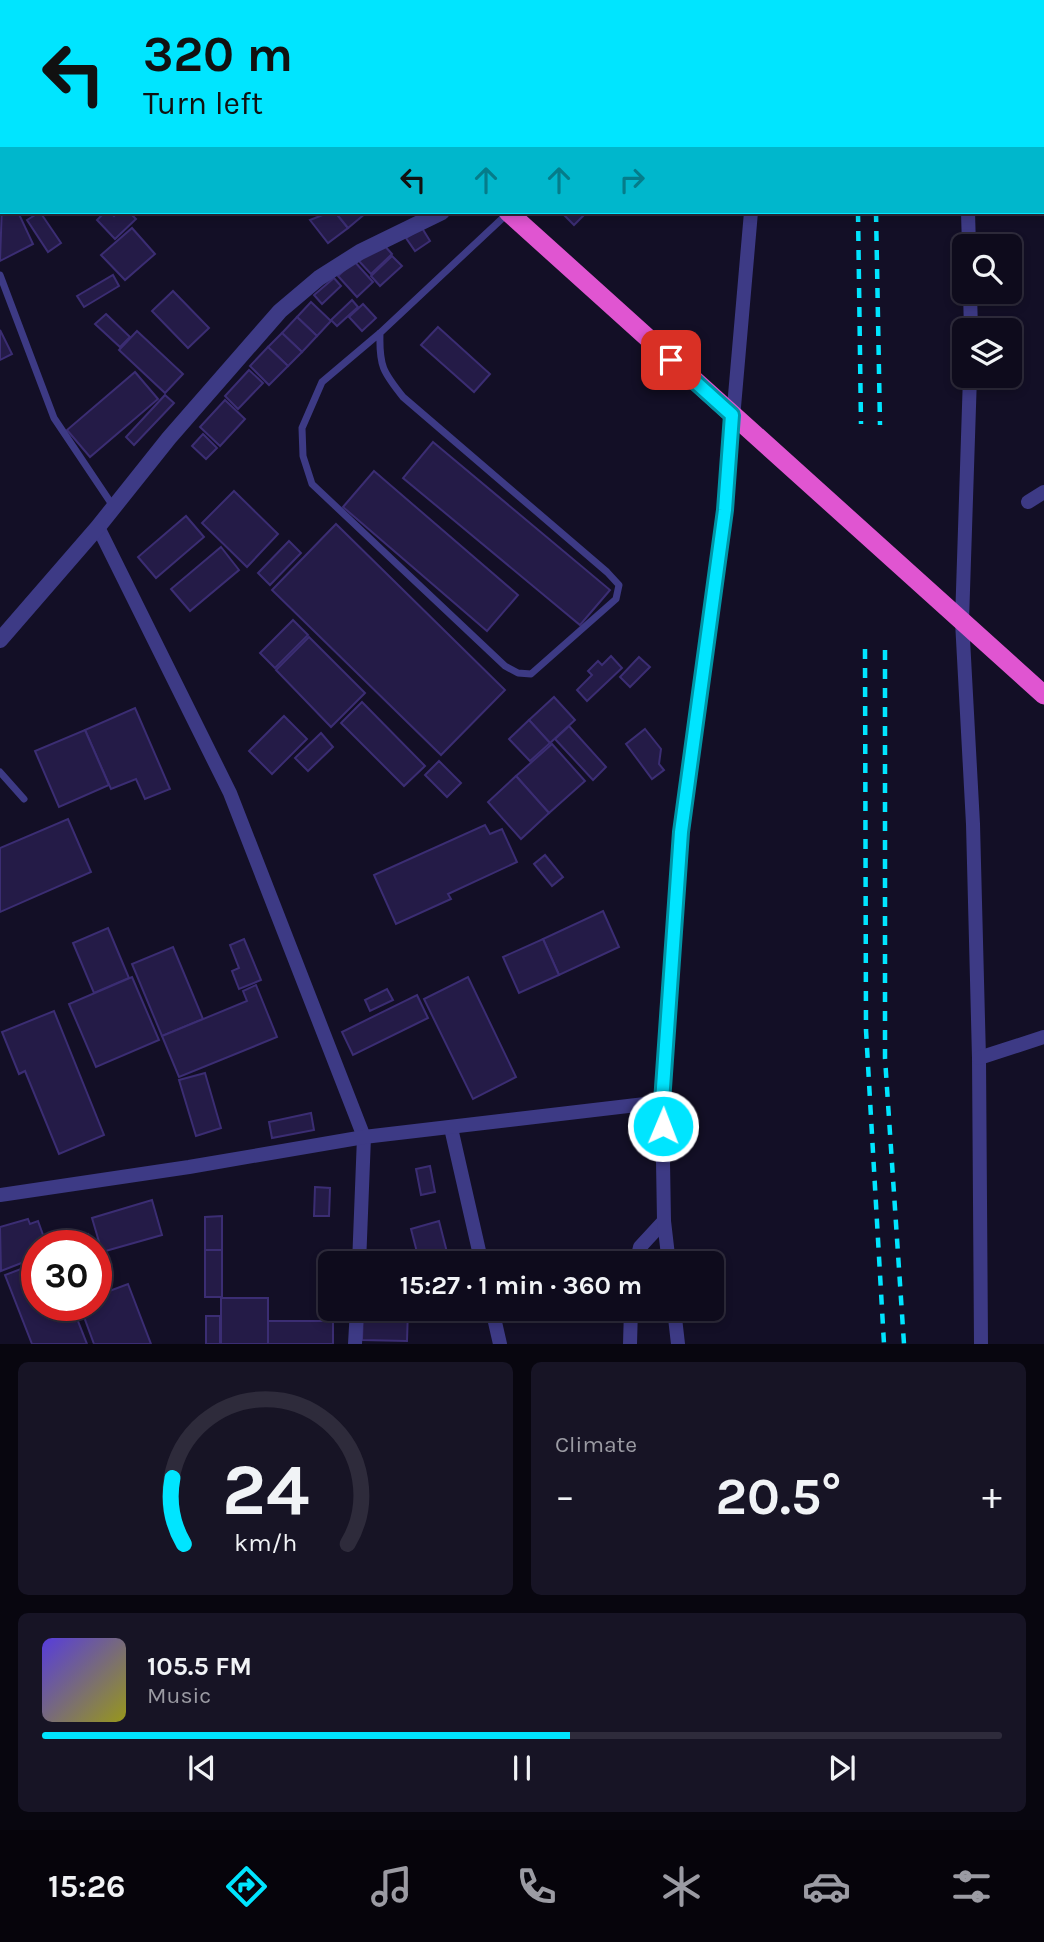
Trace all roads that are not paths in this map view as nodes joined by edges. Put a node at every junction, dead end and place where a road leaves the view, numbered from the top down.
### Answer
1 (438, 214) edge
2 (506, 214) edge
3 (510, 214) edge
4 (751, 214) edge
5 (968, 214) edge
6 (969, 234) edge
7 (0, 275) edge
8 (380, 333) junction
9 (970, 388) edge
10 (732, 415) junction
11 (1044, 492) edge
12 (1028, 502) dead end
13 (113, 506) junction
14 (98, 527) junction
15 (962, 621) junction
16 (0, 640) edge
17 (1044, 695) edge
18 (0, 772) edge
19 (24, 799) dead end
20 (1044, 1037) edge
21 (979, 1058) junction
22 (662, 1102) junction
23 (451, 1128) junction
24 (364, 1137) junction
25 (0, 1195) edge
26 (664, 1221) junction
27 (360, 1251) edge
28 (479, 1251) edge
29 (639, 1251) edge
30 (667, 1251) edge
31 (356, 1321) edge
32 (494, 1321) edge
33 (631, 1321) edge
34 (675, 1321) edge
35 (355, 1343) edge
36 (499, 1343) edge
37 (630, 1343) edge
38 (678, 1343) edge
39 (981, 1343) edge

1 - 13 street
2 - 8 lane
3 - 10 highway
4 - 10 street
5 - 6 street
7 - 13 lane
8 - 8 lane
9 - 15 street
10 - 15 highway
10 - 22 street
11 - 12 street
13 - 14 street
14 - 16 street
14 - 24 street
15 - 17 highway
15 - 21 street
18 - 19 lane
20 - 21 street
21 - 39 street
22 - 23 street
22 - 26 street
23 - 24 street
23 - 28 street
24 - 25 street
24 - 27 street
26 - 29 street
26 - 30 street
31 - 35 street
32 - 36 street
33 - 37 street
34 - 38 street

